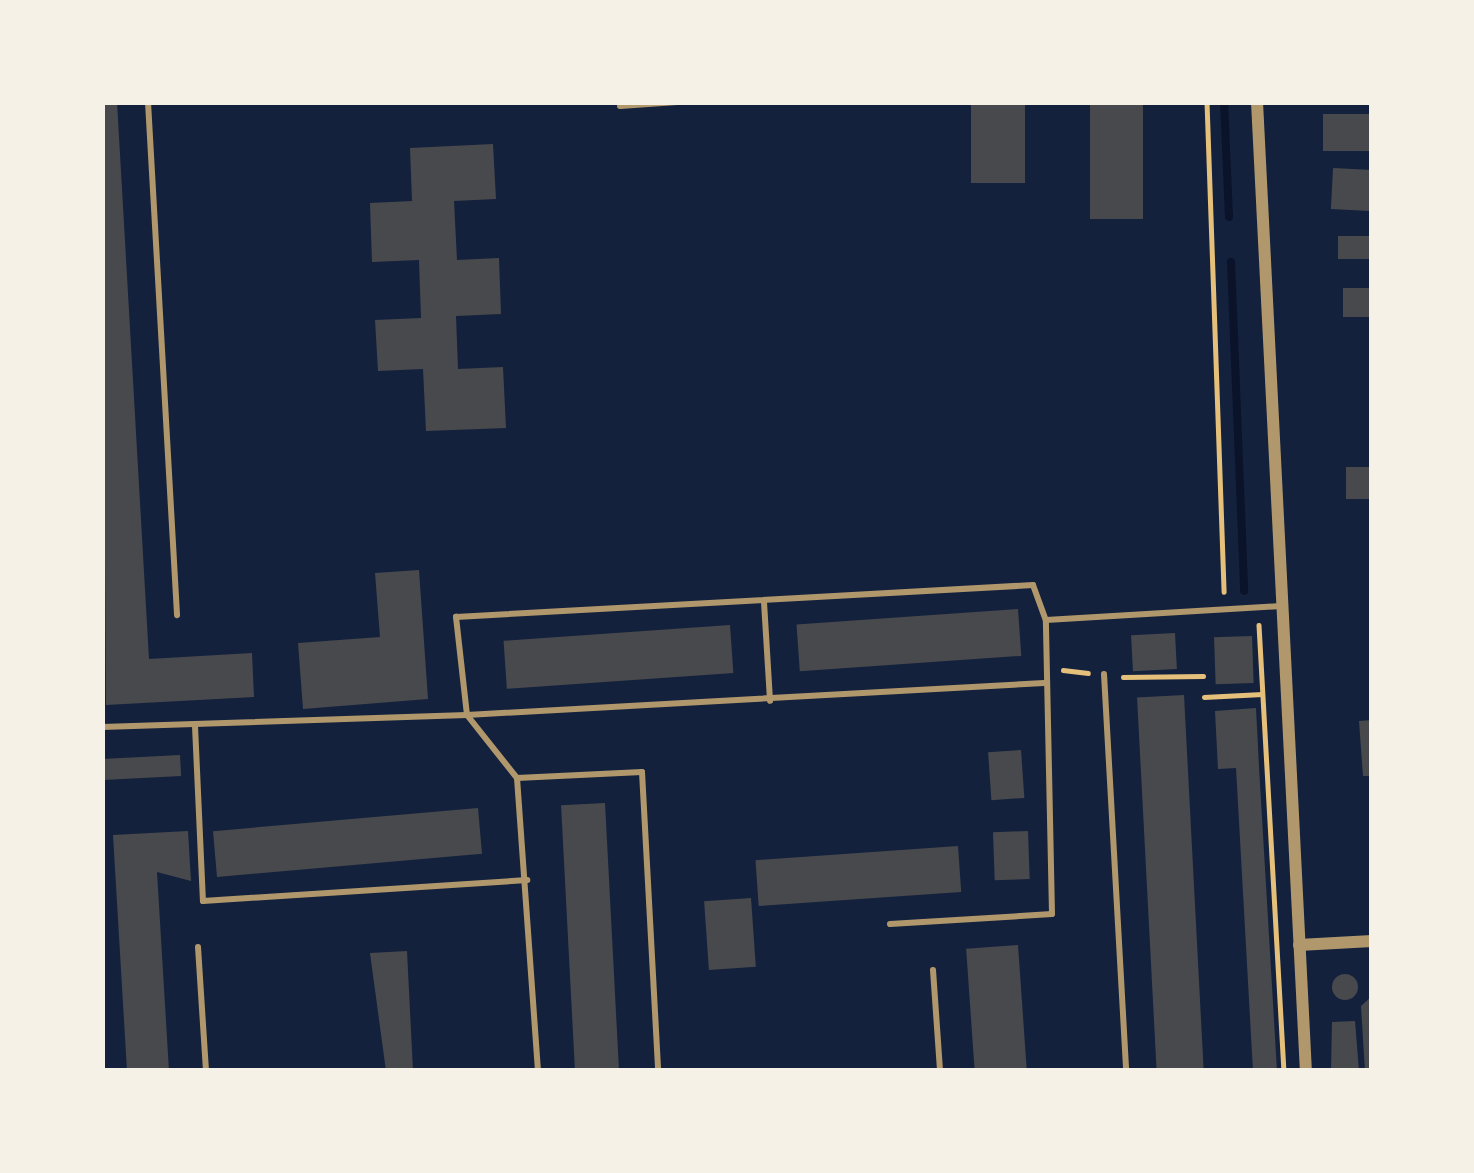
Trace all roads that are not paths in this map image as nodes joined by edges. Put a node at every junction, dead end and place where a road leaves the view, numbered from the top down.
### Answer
1 (148, 102) edge
2 (677, 102) edge
3 (1257, 102) edge
4 (620, 106) dead end
5 (764, 601) junction
6 (1280, 606) junction
7 (177, 615) dead end
8 (1046, 620) junction
9 (1104, 674) road end
10 (1044, 682) junction
11 (770, 700) junction
12 (467, 715) junction
13 (195, 726) junction
14 (102, 727) edge
15 (517, 778) junction
16 (526, 880) junction
17 (890, 924) dead end
18 (1372, 941) edge
19 (1299, 945) junction
20 (199, 947) dead end
21 (932, 970) dead end
22 (206, 1071) edge
23 (538, 1071) edge
24 (658, 1071) edge
25 (940, 1071) edge
26 (1126, 1071) edge
27 (1306, 1071) edge

1 - 7 lane
2 - 4 lane
3 - 6 street
5 - 8 lane
5 - 11 lane
5 - 12 lane
6 - 8 lane
6 - 19 street
8 - 10 lane
9 - 26 lane
10 - 11 lane
10 - 17 lane
11 - 12 lane
12 - 13 lane
12 - 15 lane
13 - 14 lane
13 - 16 lane
15 - 16 lane
15 - 24 lane
16 - 23 lane
18 - 19 street
19 - 27 street
20 - 22 lane
21 - 25 lane

